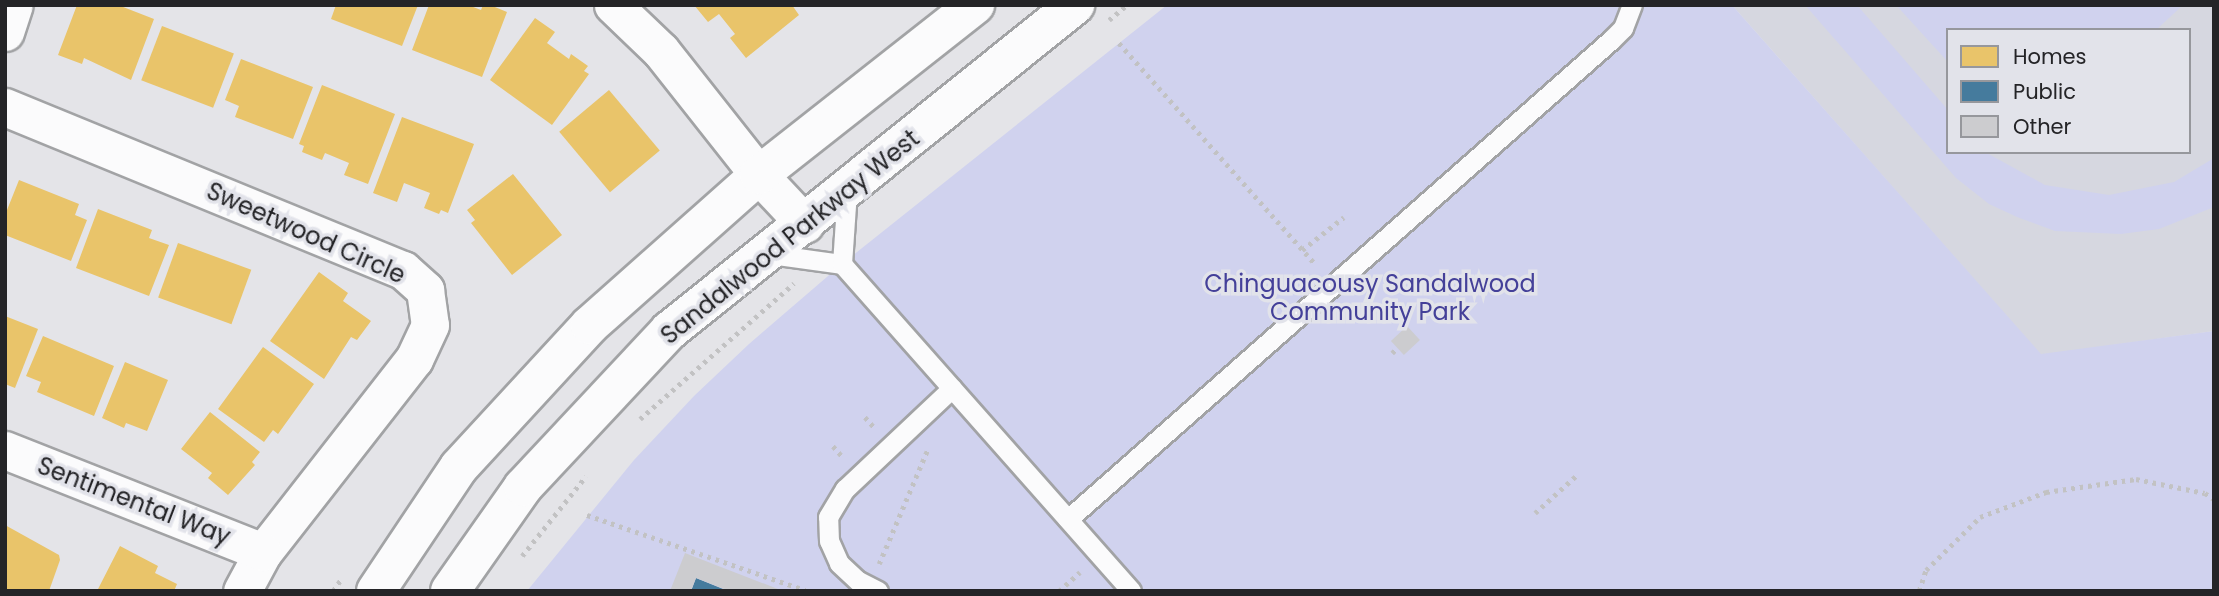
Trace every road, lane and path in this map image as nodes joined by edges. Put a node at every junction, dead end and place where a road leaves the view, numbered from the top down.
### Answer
1 (15, 5) edge
2 (613, 5) edge
3 (975, 5) edge
4 (1075, 5) edge
5 (1632, 5) edge
6 (5, 33) edge
7 (1119, 43) dead end
8 (5, 107) edge
9 (759, 175) junction
10 (847, 190) junction
11 (1344, 217) dead end
12 (805, 224) junction
13 (1302, 250) junction
14 (767, 253) junction
15 (842, 264) junction
16 (1324, 273) dead end
17 (1398, 347) dead end
18 (1392, 353) dead end
19 (952, 387) junction
20 (5, 450) edge
21 (927, 451) dead end
22 (1577, 475) dead end
23 (2214, 499) edge
24 (1535, 513) dead end
25 (587, 515) dead end
26 (1068, 519) junction
27 (263, 552) junction
28 (1089, 564) dead end
29 (879, 565) dead end
30 (805, 590) edge
31 (1130, 590) edge
32 (242, 591) edge
33 (376, 591) edge
34 (450, 591) edge
35 (878, 591) edge
36 (1059, 591) edge
37 (1919, 591) edge

1 - 6 street
2 - 9 street
3 - 9 main road
4 - 10 main road, Sandalwood Parkway West
5 - 26 lane
7 - 13 path
8 - 27 street, Sweetwood Circle
9 - 12 street
9 - 33 main road
10 - 12 main road, Sandalwood Parkway West
10 - 15 lane
11 - 13 path
12 - 14 main road, Sandalwood Parkway West
13 - 16 path
14 - 15 lane
14 - 34 main road, Sandalwood Parkway West
15 - 19 lane
17 - 18 path
19 - 26 lane
19 - 35 lane
20 - 27 street, Sentimental Way
21 - 29 path
22 - 24 path
23 - 37 path
25 - 30 path
26 - 31 lane
27 - 32 street, Sweetwood Circle
28 - 36 path

